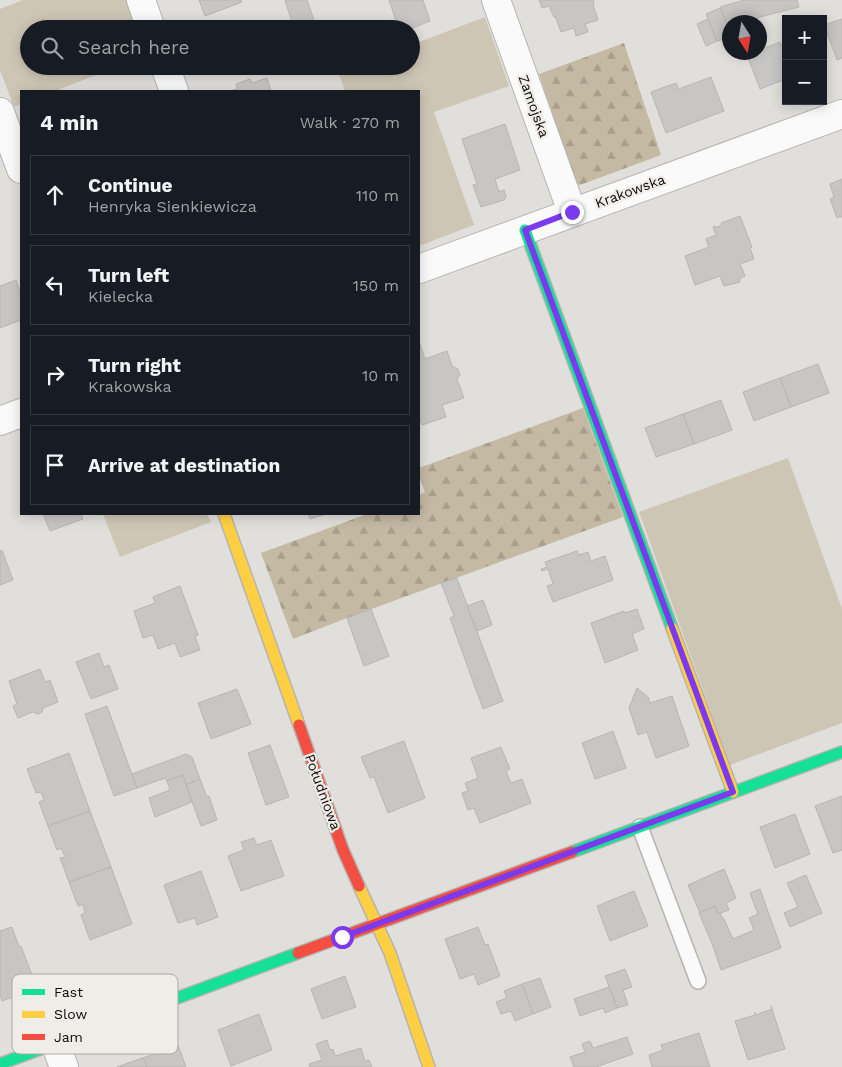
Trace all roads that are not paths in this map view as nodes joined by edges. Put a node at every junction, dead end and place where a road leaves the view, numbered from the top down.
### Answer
1 (141, 0) edge
2 (496, 0) edge
3 (149, 20) edge
4 (168, 75) edge
5 (174, 90) edge
6 (0, 112) edge
7 (842, 114) edge
8 (20, 166) edge
9 (572, 212) junction
10 (525, 230) junction
11 (420, 268) edge
12 (20, 413) edge
13 (0, 421) edge
14 (224, 515) edge
15 (842, 752) edge
16 (733, 792) junction
17 (640, 827) junction
18 (377, 924) junction
19 (698, 981) dead end
20 (178, 1006) edge
21 (59, 1055) edge
22 (0, 1064) edge
23 (429, 1067) edge

1 - 3 street
2 - 9 street, Zamojska
4 - 5 street
6 - 8 street
7 - 9 street, Krakowska
9 - 10 street, Krakowska
10 - 11 street, Krakowska
10 - 16 street
12 - 13 street
14 - 18 street, Południowa
15 - 16 street
16 - 17 street
17 - 18 street
17 - 19 lane
18 - 20 street
18 - 23 street, Południowa
21 - 22 street

